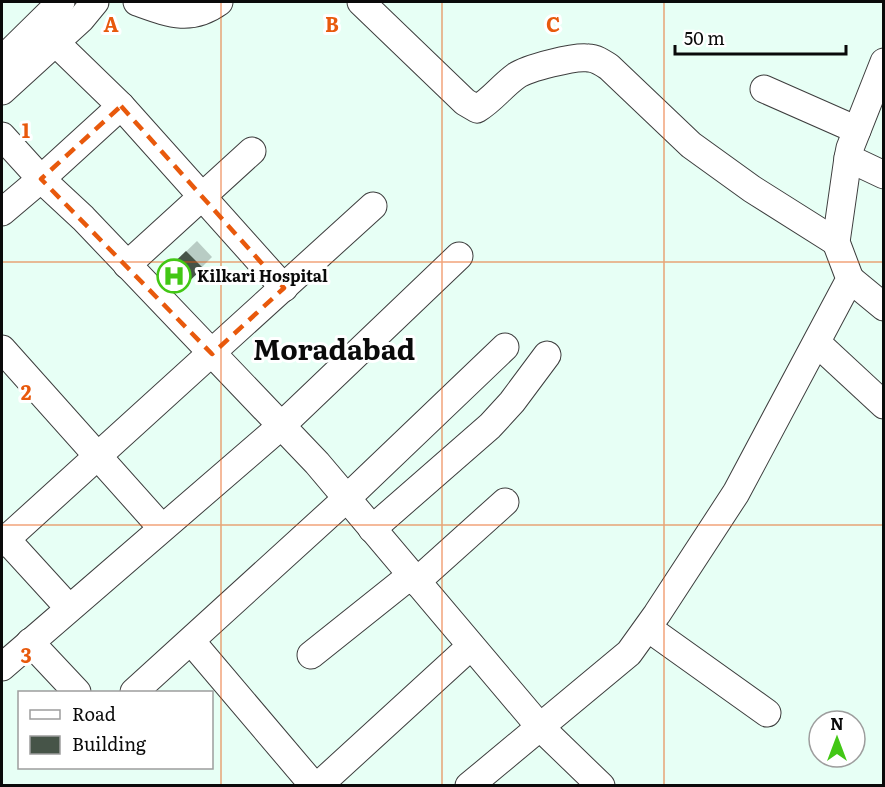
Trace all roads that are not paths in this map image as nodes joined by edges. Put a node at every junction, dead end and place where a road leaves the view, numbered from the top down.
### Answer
1 (95, 2) edge
2 (137, 2) edge
3 (219, 2) edge
4 (361, 2) edge
5 (60, 21) edge
6 (2, 60) edge
7 (882, 72) edge
8 (764, 88) dead end
9 (2, 91) edge
10 (121, 106) junction
11 (857, 130) junction
12 (2, 136) edge
13 (252, 151) dead end
14 (849, 158) junction
15 (884, 175) edge
16 (41, 179) junction
17 (201, 198) junction
18 (373, 206) dead end
19 (2, 212) edge
20 (836, 242) junction
21 (459, 256) dead end
22 (127, 265) junction
23 (850, 279) junction
24 (284, 288) junction
25 (884, 308) edge
26 (817, 343) junction
27 (506, 347) dead end
28 (2, 350) edge
29 (212, 354) junction
30 (547, 355) dead end
31 (884, 405) edge
32 (281, 426) junction
33 (99, 456) junction
34 (346, 499) junction
35 (505, 502) dead end
36 (162, 528) junction
37 (372, 530) junction
38 (4, 541) edge
39 (413, 579) junction
40 (69, 608) junction
41 (648, 628) junction
42 (191, 641) junction
43 (30, 642) junction
44 (471, 646) junction
45 (311, 655) dead end
46 (2, 667) edge
47 (75, 691) edge
48 (136, 691) edge
49 (767, 713) dead end
50 (540, 727) junction
51 (316, 786) edge
52 (469, 786) edge
53 (601, 786) edge

1 - 5 street
2 - 3 street
4 - 20 street
5 - 6 street
5 - 9 street
5 - 10 street
7 - 11 street
8 - 11 street
10 - 16 street
10 - 17 street
11 - 14 street
12 - 16 street
13 - 17 street
14 - 15 street
14 - 20 street
16 - 19 street
16 - 22 street
17 - 22 street
17 - 24 street
18 - 24 street
20 - 23 street
21 - 32 street
22 - 29 street
23 - 25 street
23 - 26 street
24 - 29 street
26 - 31 street
26 - 41 street
27 - 34 street
28 - 33 street
29 - 32 street
29 - 33 street
30 - 37 street
32 - 34 street
32 - 36 street
33 - 36 street
33 - 38 street
34 - 37 street
34 - 42 street
35 - 39 street
36 - 40 street
37 - 39 street
38 - 40 street
39 - 44 street
39 - 45 street
40 - 43 street
41 - 49 street
41 - 50 street
42 - 48 street
42 - 51 street
43 - 46 street
43 - 47 street
44 - 50 street
44 - 51 street
50 - 52 street
50 - 53 street

